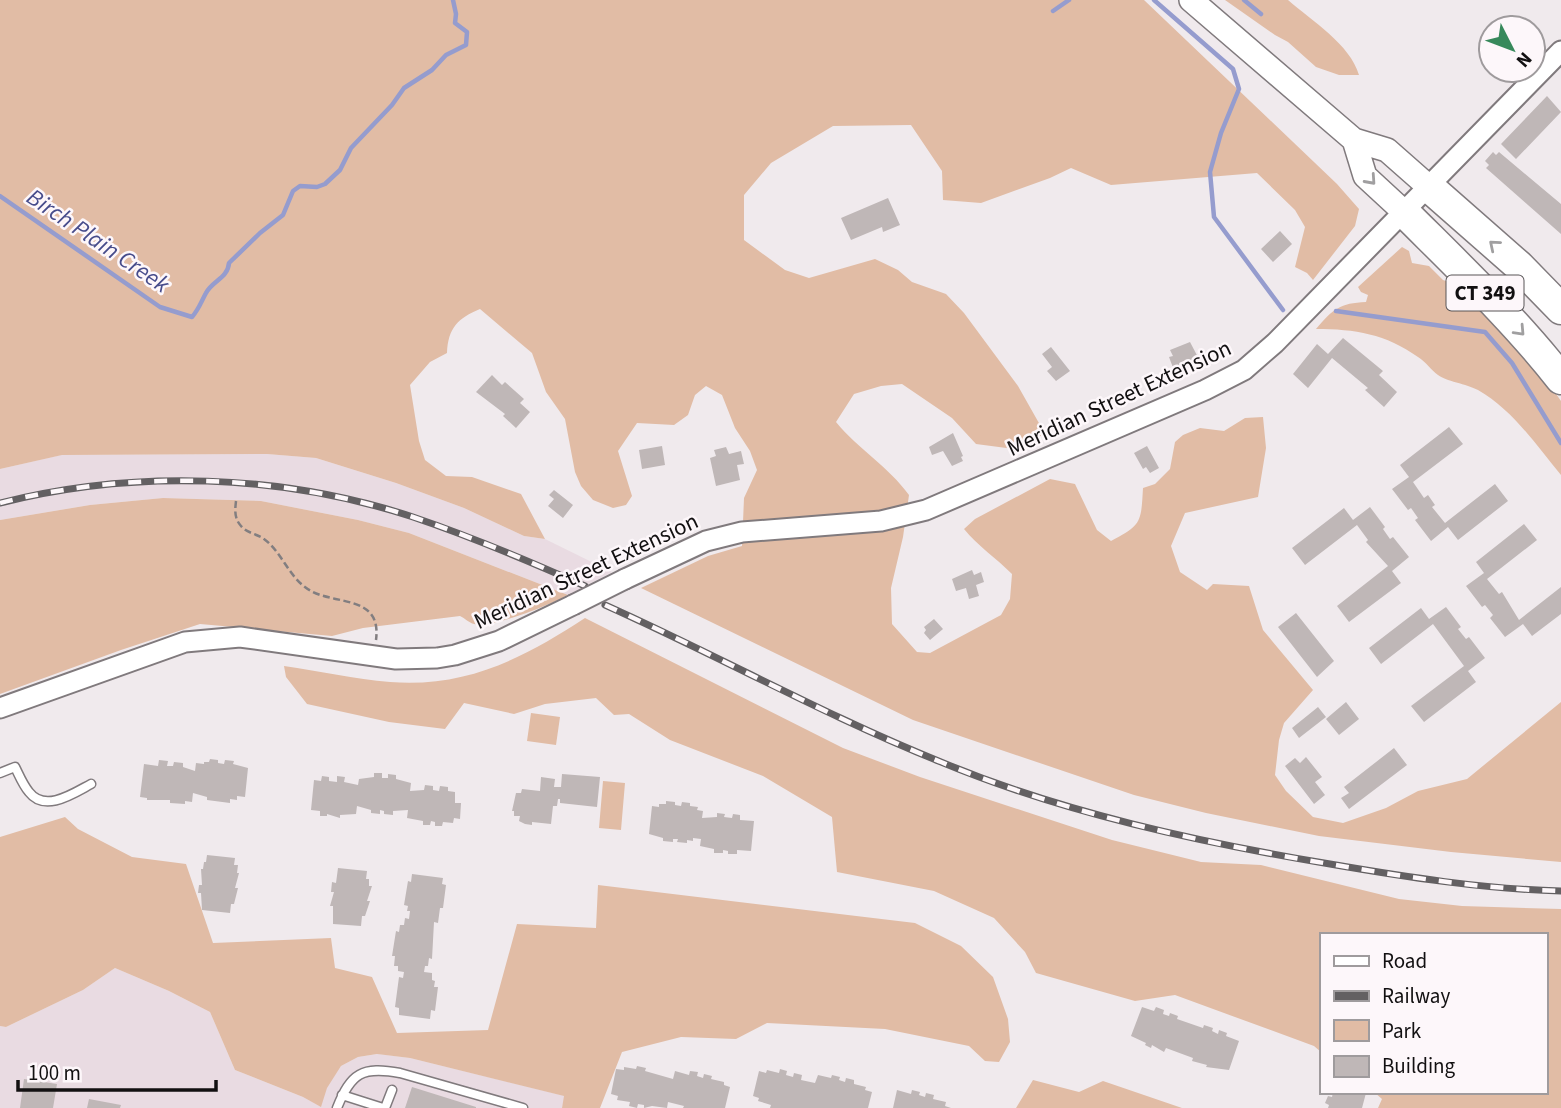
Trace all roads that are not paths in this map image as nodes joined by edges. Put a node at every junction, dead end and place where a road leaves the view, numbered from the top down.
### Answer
1 (1191, 0) edge
2 (1561, 51) edge
3 (1354, 140) junction
4 (1429, 187) junction
5 (1404, 212) junction
6 (1561, 309) edge
7 (1561, 379) edge
8 (0, 708) edge
9 (0, 773) edge
10 (91, 784) dead end
11 (392, 1090) dead end
12 (342, 1095) junction
13 (337, 1108) edge
14 (384, 1108) edge
15 (523, 1108) edge

1 - 3 main road, CT 349
2 - 4 street, Meridian Street Extension
3 - 4 main road, CT 349
3 -> 5 main road, CT 349
4 - 5 street, Meridian Street Extension
6 -> 4 highway, CT 349
5 -> 7 highway, CT 349
5 - 8 street, Meridian Street Extension, bridge
9 - 10 lane
11 - 14 lane
12 - 13 lane
12 - 14 lane
12 - 15 lane

